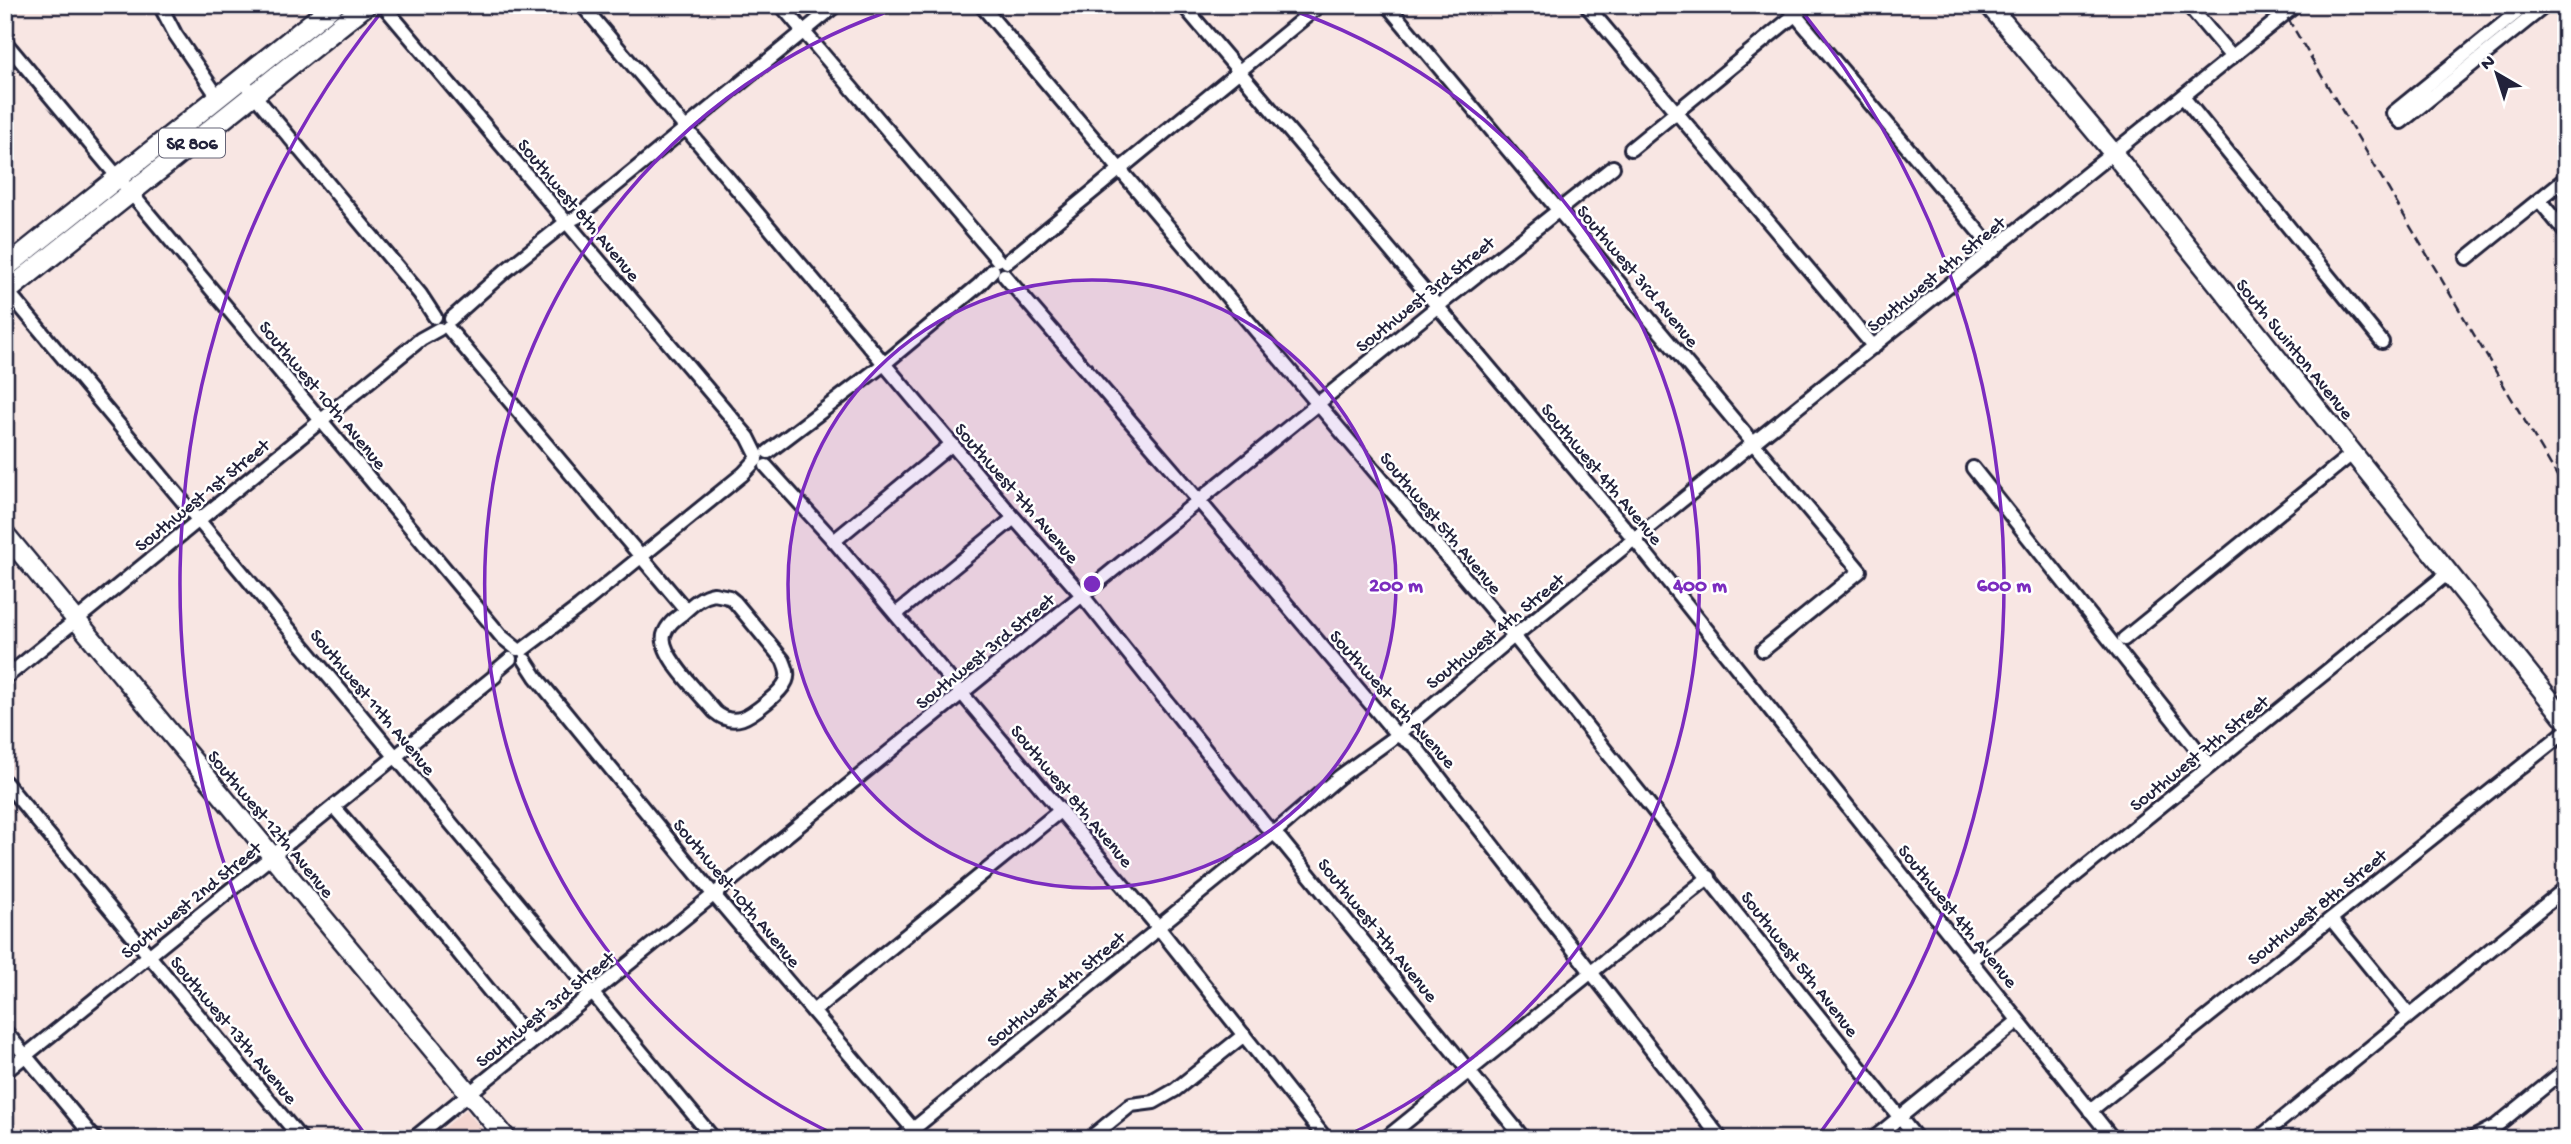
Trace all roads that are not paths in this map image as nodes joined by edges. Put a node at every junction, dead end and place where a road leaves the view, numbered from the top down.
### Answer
1 (160, 5) edge
2 (334, 5) edge
3 (366, 5) edge
4 (383, 5) edge
5 (582, 5) edge
6 (781, 5) edge
7 (836, 5) edge
8 (981, 5) edge
9 (1183, 5) edge
10 (1321, 5) edge
11 (1387, 5) edge
12 (1586, 5) edge
13 (1807, 5) edge
14 (1989, 5) edge
15 (2188, 5) edge
16 (2296, 5) edge
17 (2526, 5) edge
18 (2546, 5) edge
19 (1791, 10) edge
20 (803, 32) junction
21 (5, 42) edge
22 (2232, 57) junction
23 (1239, 72) junction
24 (241, 79) junction
25 (254, 95) junction
26 (218, 97) junction
27 (2183, 97) junction
28 (1676, 111) junction
29 (686, 129) junction
30 (1631, 149) dead end
31 (2114, 154) junction
32 (1613, 167) dead end
33 (1119, 169) junction
34 (2566, 178) edge
35 (124, 184) junction
36 (2539, 200) junction
37 (1558, 209) junction
38 (565, 223) junction
39 (2566, 233) edge
40 (1994, 250) junction
41 (2467, 258) dead end
42 (1001, 267) junction
43 (5, 268) edge
44 (6, 291) edge
45 (1438, 306) junction
46 (443, 320) junction
47 (2382, 342) dead end
48 (1874, 347) junction
49 (884, 364) junction
50 (1317, 405) junction
51 (321, 421) junction
52 (1755, 443) junction
53 (952, 444) junction
54 (2353, 453) junction
55 (764, 458) junction
56 (1973, 468) dead end
57 (1199, 500) junction
58 (1014, 518) junction
59 (199, 520) junction
60 (5, 534) edge
61 (1635, 540) junction
62 (834, 541) junction
63 (642, 557) junction
64 (2448, 573) junction
65 (1082, 595) junction
66 (686, 610) junction
67 (896, 614) junction
68 (76, 620) junction
69 (1514, 636) junction
70 (2124, 639) dead end
71 (1763, 650) dead end
72 (518, 657) junction
73 (5, 678) edge
74 (962, 692) junction
75 (2566, 719) edge
76 (2566, 731) edge
77 (1397, 735) junction
78 (396, 757) junction
79 (2210, 766) junction
80 (5, 782) edge
81 (334, 807) junction
82 (1061, 810) junction
83 (1275, 832) junction
84 (273, 856) junction
85 (1709, 877) junction
86 (2566, 888) edge
87 (714, 895) junction
88 (2331, 919) junction
89 (1158, 927) junction
90 (150, 956) junction
91 (1970, 960) junction
92 (1589, 971) junction
93 (592, 993) junction
94 (813, 1011) junction
95 (2409, 1015) junction
96 (2018, 1021) junction
97 (5, 1031) edge
98 (1244, 1035) junction
99 (531, 1042) junction
100 (25, 1055) junction
101 (2566, 1069) edge
102 (1470, 1071) junction
103 (5, 1072) edge
104 (470, 1093) junction
105 (2090, 1111) junction
106 (1899, 1118) junction
107 (913, 1129) junction
108 (94, 1139) edge
109 (301, 1139) edge
110 (414, 1139) edge
111 (507, 1139) edge
112 (714, 1139) edge
113 (901, 1139) edge
114 (1089, 1139) edge
115 (1326, 1139) edge
116 (1385, 1139) edge
117 (1524, 1139) edge
118 (1721, 1139) edge
119 (1873, 1139) edge
120 (1916, 1139) edge
121 (2113, 1139) edge
122 (2258, 1139) edge
123 (2472, 1139) edge

1 - 26 street
2 - 24 main road, SR 806
3 - 25 main road, SR 806
4 - 38 street, Southwest 8th Avenue
5 - 29 street, Southwest 7th Avenue
6 - 20 street, Southwest 6th Avenue
7 - 20 street, Southwest 1st Street
8 - 33 street, Southwest 5th Avenue
9 - 23 street, Southwest 4th Avenue
10 - 23 street, Southwest 2nd Street
11 - 37 street, Southwest 3rd Avenue
12 - 28 street
13 - 19 street
14 - 31 street, South Swinton Avenue
15 - 22 street
16 - 22 street, Southwest 4th Street
17 - 18 street
19 - 28 street
19 - 40 street
20 - 29 street, Southwest 1st Street
20 - 42 street, Southwest 6th Avenue
21 - 35 street, Southwest 10th Avenue
22 - 27 street, Southwest 4th Street
23 - 33 street, Southwest 2nd Street
23 - 45 street, Southwest 4th Avenue
24 - 25 street
24 - 26 main road, SR 806
25 - 35 main road, SR 806
25 - 46 street
26 - 35 main road, SR 806
27 - 31 street, Southwest 4th Street
27 - 47 street
28 - 30 street
28 - 48 street
29 - 38 street, Southwest 1st Street
29 - 49 street, Southwest 7th Avenue
31 - 40 street, Southwest 4th Street
31 - 54 street, South Swinton Avenue
32 - 37 street, Southwest 3rd Street
33 - 42 street, Southwest 2nd Street
33 - 50 street, Southwest 5th Avenue
34 - 36 street
35 - 43 main road, SR 806
35 - 44 main road, SR 806
35 - 51 street, Southwest 10th Avenue
36 - 39 street
36 - 41 street
37 - 45 street, Southwest 3rd Street
37 - 52 street, Southwest 3rd Avenue
38 - 46 street, Southwest 1st Street
38 - 55 street, Southwest 8th Avenue
40 - 48 street, Southwest 4th Street
42 - 49 street, Southwest 2nd Street
42 - 57 street, Southwest 6th Avenue
44 - 59 street, Southwest 11th Avenue
45 - 50 street, Southwest 3rd Street
45 - 61 street, Southwest 4th Avenue
46 - 51 street, Southwest 1st Street
46 - 63 street
48 - 52 street, Southwest 4th Street
49 - 53 street, Southwest 7th Avenue
49 - 55 street, Southwest 2nd Street
50 - 57 street, Southwest 3rd Street
50 - 69 street, Southwest 5th Avenue
51 - 59 street, Southwest 1st Street
51 - 72 street, Southwest 10th Avenue
52 - 61 street, Southwest 4th Street
52 - 71 street, Southwest 3rd Avenue
53 - 58 street, Southwest 7th Avenue
53 - 62 street
54 - 64 street, South Swinton Avenue
54 - 70 street
55 - 62 street, Southwest 8th Avenue
55 - 63 street, Southwest 2nd Street
56 - 79 street
57 - 65 street, Southwest 3rd Street
57 - 77 street, Southwest 6th Avenue
58 - 65 street, Southwest 7th Avenue
58 - 67 street
59 - 68 street, Southwest 1st Street
59 - 78 street, Southwest 11th Avenue
60 - 68 street, Southwest 12th Avenue
61 - 69 street, Southwest 4th Street
61 - 91 street, Southwest 4th Avenue
62 - 67 street, Southwest 8th Avenue
63 - 66 street
63 - 72 street, Southwest 2nd Street
64 - 75 street, South Swinton Avenue
64 - 79 street, Southwest 7th Street
65 - 74 street, Southwest 3rd Street
65 - 83 street, Southwest 7th Avenue
66 - 66 street
67 - 74 street, Southwest 8th Avenue
68 - 73 street, Southwest 1st Street
68 - 84 street, Southwest 12th Avenue
69 - 77 street, Southwest 4th Street
69 - 85 street, Southwest 5th Avenue
72 - 78 street, Southwest 2nd Street
72 - 87 street, Southwest 10th Avenue
74 - 82 street, Southwest 8th Avenue
74 - 87 street, Southwest 3rd Street
76 - 88 street, Southwest 8th Street
77 - 83 street, Southwest 4th Street
77 - 92 street, Southwest 6th Avenue
78 - 81 street, Southwest 2nd Street
78 - 93 street, Southwest 11th Avenue
79 - 91 street, Southwest 7th Street
80 - 90 street, Southwest 13th Avenue
81 - 84 street, Southwest 2nd Street
81 - 99 street
82 - 89 street, Southwest 8th Avenue
82 - 94 street
83 - 89 street, Southwest 4th Street
83 - 102 street, Southwest 7th Avenue
84 - 90 street, Southwest 2nd Street
84 - 104 street, Southwest 12th Avenue
85 - 92 street
85 - 106 street, Southwest 5th Avenue
86 - 95 street
87 - 93 street, Southwest 3rd Street
87 - 94 street, Southwest 10th Avenue
88 - 95 street
88 - 105 street, Southwest 8th Street
89 - 98 street, Southwest 8th Avenue
89 - 107 street, Southwest 4th Street
90 - 100 street, Southwest 2nd Street
90 - 109 street, Southwest 13th Avenue
91 - 96 street, Southwest 4th Avenue
92 - 102 street
92 - 118 street, Southwest 6th Avenue
93 - 99 street, Southwest 3rd Street
93 - 112 street, Southwest 11th Avenue
94 - 107 street, Southwest 10th Avenue
95 - 122 street
96 - 105 street, Southwest 4th Avenue
96 - 106 street
97 - 100 street
98 - 114 street
98 - 115 street, Southwest 8th Avenue
99 - 104 street, Southwest 3rd Street
100 - 103 street, Southwest 2nd Street
100 - 108 street
101 - 123 street
102 - 116 street
102 - 117 street, Southwest 7th Avenue
104 - 110 street, Southwest 3rd Street
104 - 111 street, Southwest 12th Avenue
105 - 121 street, Southwest 4th Avenue
106 - 119 street
106 - 120 street, Southwest 5th Avenue
107 - 113 street, Southwest 4th Street

